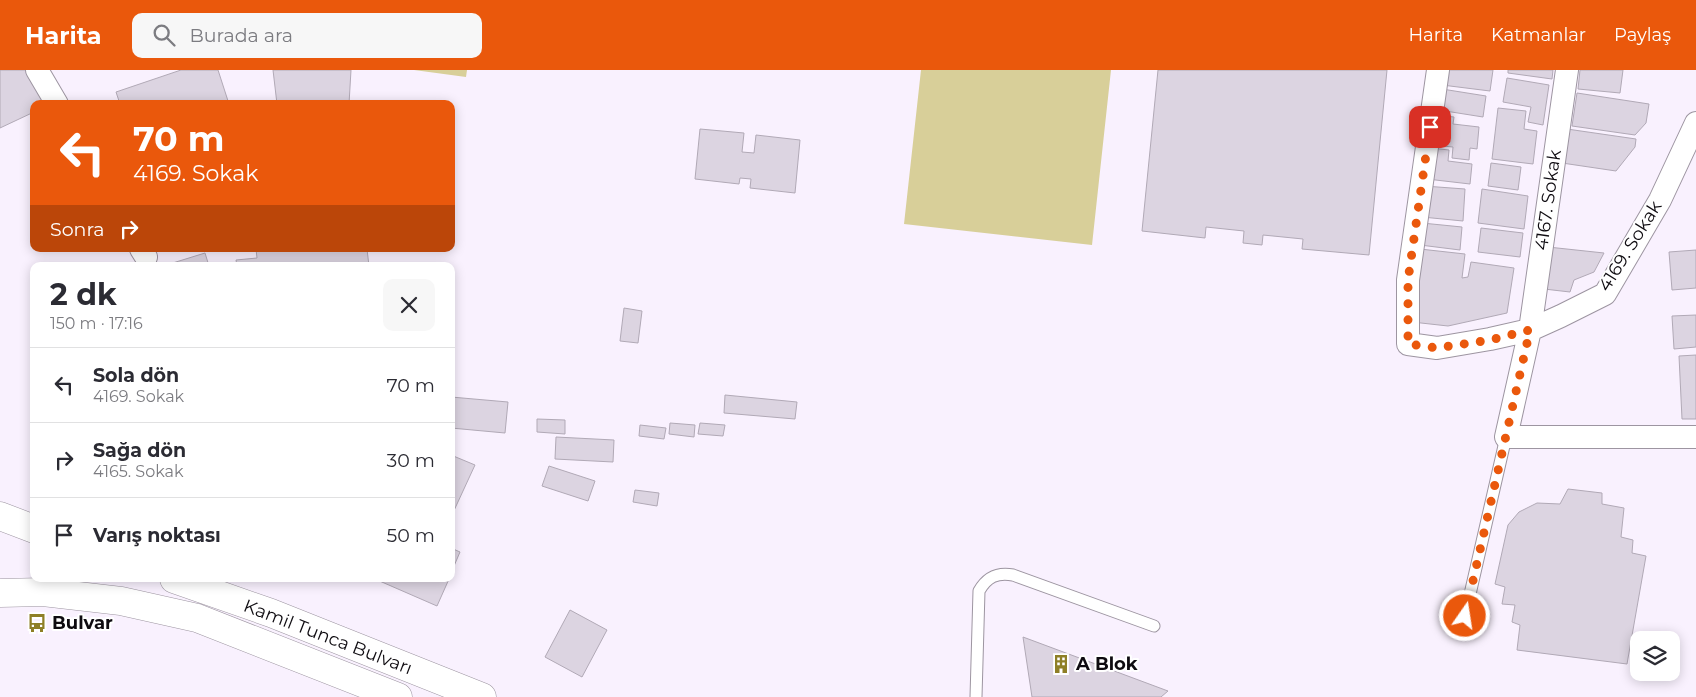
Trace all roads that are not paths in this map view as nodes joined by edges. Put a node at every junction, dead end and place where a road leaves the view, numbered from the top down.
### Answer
1 (37, 70) edge
2 (1438, 70) edge
3 (1567, 70) edge
4 (55, 100) edge
5 (1696, 123) edge
6 (1530, 330) junction
7 (1506, 437) junction
8 (1696, 437) edge
9 (0, 516) edge
10 (30, 527) edge
11 (183, 582) edge
12 (0, 593) edge
13 (1465, 616) dead end
14 (1154, 626) dead end
15 (398, 697) edge
16 (482, 697) edge
17 (976, 697) edge

1 - 4 street
2 - 6 street, 4169. Sokak
3 - 6 street, 4167. Sokak
5 - 6 street, 4169. Sokak
6 - 7 street, 4167. Sokak
7 - 8 street
7 - 13 lane
9 - 10 main road
11 - 16 main road, Kamil Tunca Bulvarı
12 - 15 main road, Kamil Tunca Bulvarı
14 - 17 lane

